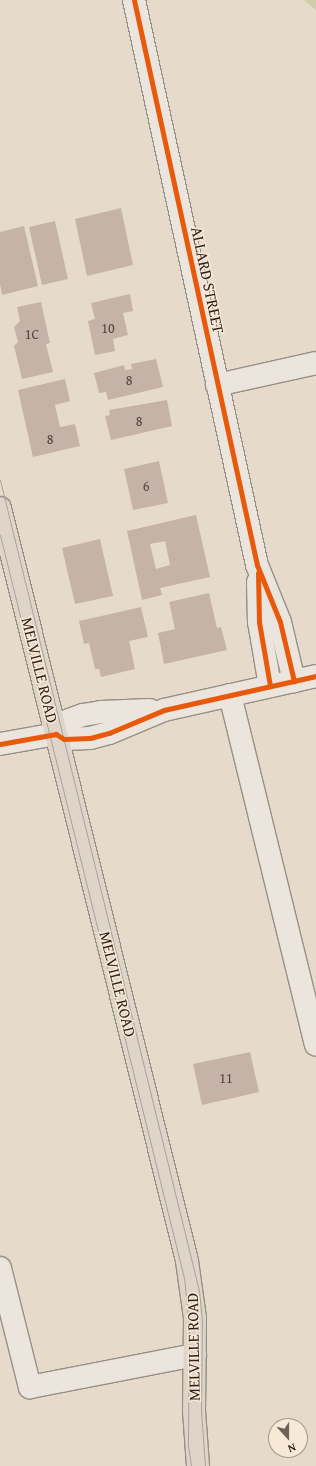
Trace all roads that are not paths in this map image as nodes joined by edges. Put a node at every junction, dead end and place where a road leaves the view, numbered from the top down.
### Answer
1 (134, 0) edge
2 (316, 363) edge
3 (217, 385) junction
4 (0, 508) edge
5 (257, 565) junction
6 (316, 676) edge
7 (294, 681) junction
8 (270, 686) junction
9 (230, 695) junction
10 (56, 734) junction
11 (0, 744) edge
12 (316, 1045) edge
13 (0, 1268) edge
14 (195, 1355) junction
15 (198, 1466) edge

1 - 3 street, ALLARD STREET
2 - 3 street
3 - 5 street, ALLARD STREET
4 - 10 main road, MELVILLE ROAD
5 - 7 street, ALLARD STREET
5 - 8 street, ALLARD STREET
6 - 7 street
7 - 8 street
8 - 9 street
9 - 10 street
9 - 12 street
10 - 11 street
10 - 14 main road, MELVILLE ROAD
13 - 14 street
14 - 15 main road, MELVILLE ROAD

